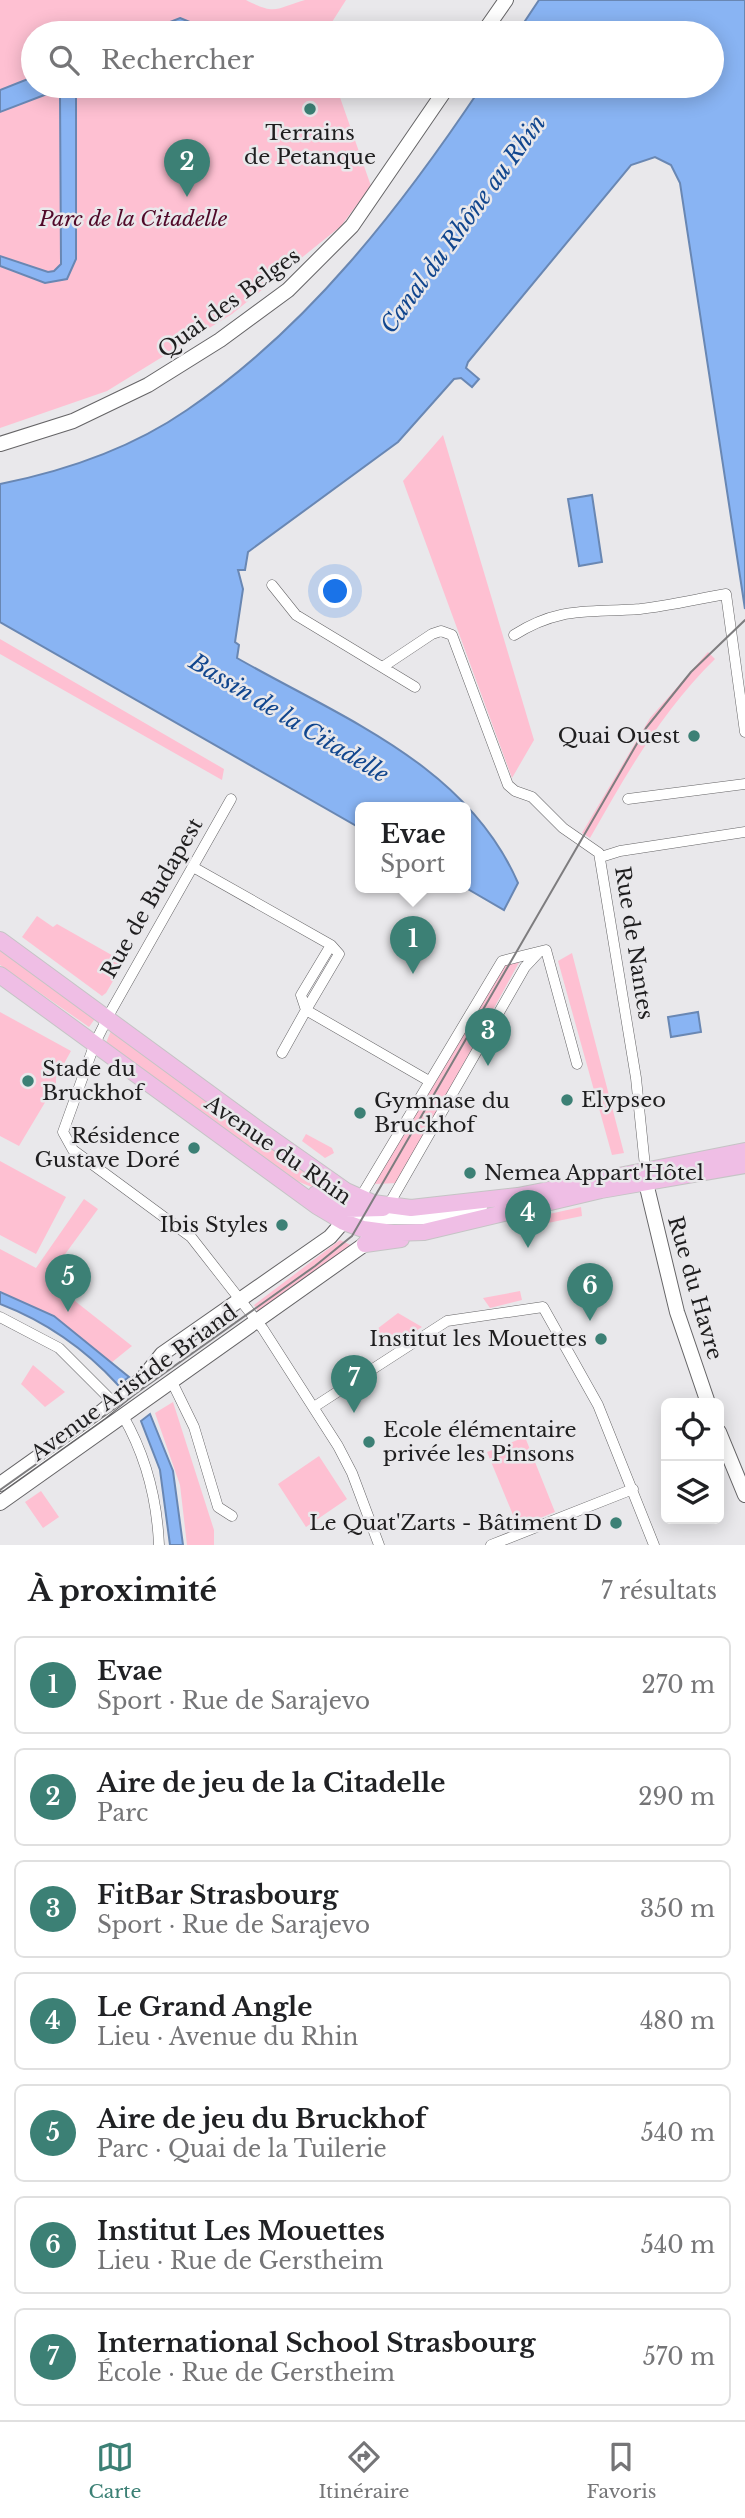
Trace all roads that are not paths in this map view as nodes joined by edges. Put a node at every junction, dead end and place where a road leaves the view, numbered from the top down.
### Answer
1 (506, 0) edge
2 (491, 21) edge
3 (440, 98) edge
4 (0, 444) edge
5 (272, 585) dead end
6 (514, 635) dead end
7 (383, 666) junction
8 (415, 687) dead end
9 (745, 732) edge
10 (745, 784) edge
11 (231, 799) dead end
12 (628, 799) dead end
13 (745, 832) edge
14 (601, 857) junction
15 (193, 867) junction
16 (0, 940) edge
17 (543, 951) junction
18 (0, 975) edge
19 (306, 1010) junction
20 (107, 1018) junction
21 (95, 1043) junction
22 (282, 1053) dead end
23 (577, 1063) dead end
24 (429, 1081) junction
25 (745, 1151) edge
26 (745, 1165) edge
27 (646, 1177) junction
28 (352, 1210) junction
29 (376, 1224) junction
30 (241, 1299) junction
31 (0, 1317) edge
32 (257, 1321) junction
33 (172, 1382) junction
34 (706, 1398) edge
35 (113, 1402) junction
36 (314, 1407) junction
37 (123, 1416) junction
38 (724, 1444) edge
39 (0, 1484) edge
40 (633, 1489) junction
41 (745, 1495) edge
42 (0, 1503) edge
43 (232, 1516) dead end
44 (159, 1545) edge
45 (379, 1545) edge
46 (491, 1545) edge
47 (654, 1545) edge

1 - 2 main road
3 - 4 main road, Quai des Belges
5 - 7 street
6 - 9 street
7 - 8 street
7 - 14 street, Rue de Nantes
10 - 12 street
11 - 15 street, Rue de Budapest
13 - 14 street
14 - 27 street, Rue de Nantes
15 - 19 street
15 - 20 street, Rue de Budapest
16 - 20 main road, Avenue du Rhin
17 - 23 street
17 - 24 street
17 - 29 street
18 - 21 main road, Avenue du Rhin
19 - 22 street
19 - 24 street
20 - 21 street
20 - 28 main road, Avenue du Rhin
21 - 28 main road, Avenue du Rhin
21 - 30 street
24 - 28 street
25 - 27 main road, Avenue du Rhin
26 - 27 main road, Avenue du Rhin
27 - 29 main road, Avenue du Rhin
27 - 29 main road, Avenue du Rhin
27 - 34 main road, Rue du Havre
28 - 29 main road, Avenue du Rhin
28 - 29 main road, Avenue du Rhin
28 - 30 main road, Avenue Aristide Briand
29 - 32 main road, Avenue Aristide Briand
30 - 32 street, Avenue Aristide Briand
30 - 35 main road, Avenue Aristide Briand
31 - 35 street
32 - 33 main road, Avenue Aristide Briand
32 - 36 street
33 - 37 main road, Avenue Aristide Briand
33 - 43 street
35 - 37 main road
35 - 39 main road, Avenue Aristide Briand
36 - 40 street
36 - 45 street
37 - 42 main road, Avenue Aristide Briand
37 - 44 street
38 - 41 main road
40 - 46 street
40 - 47 street

